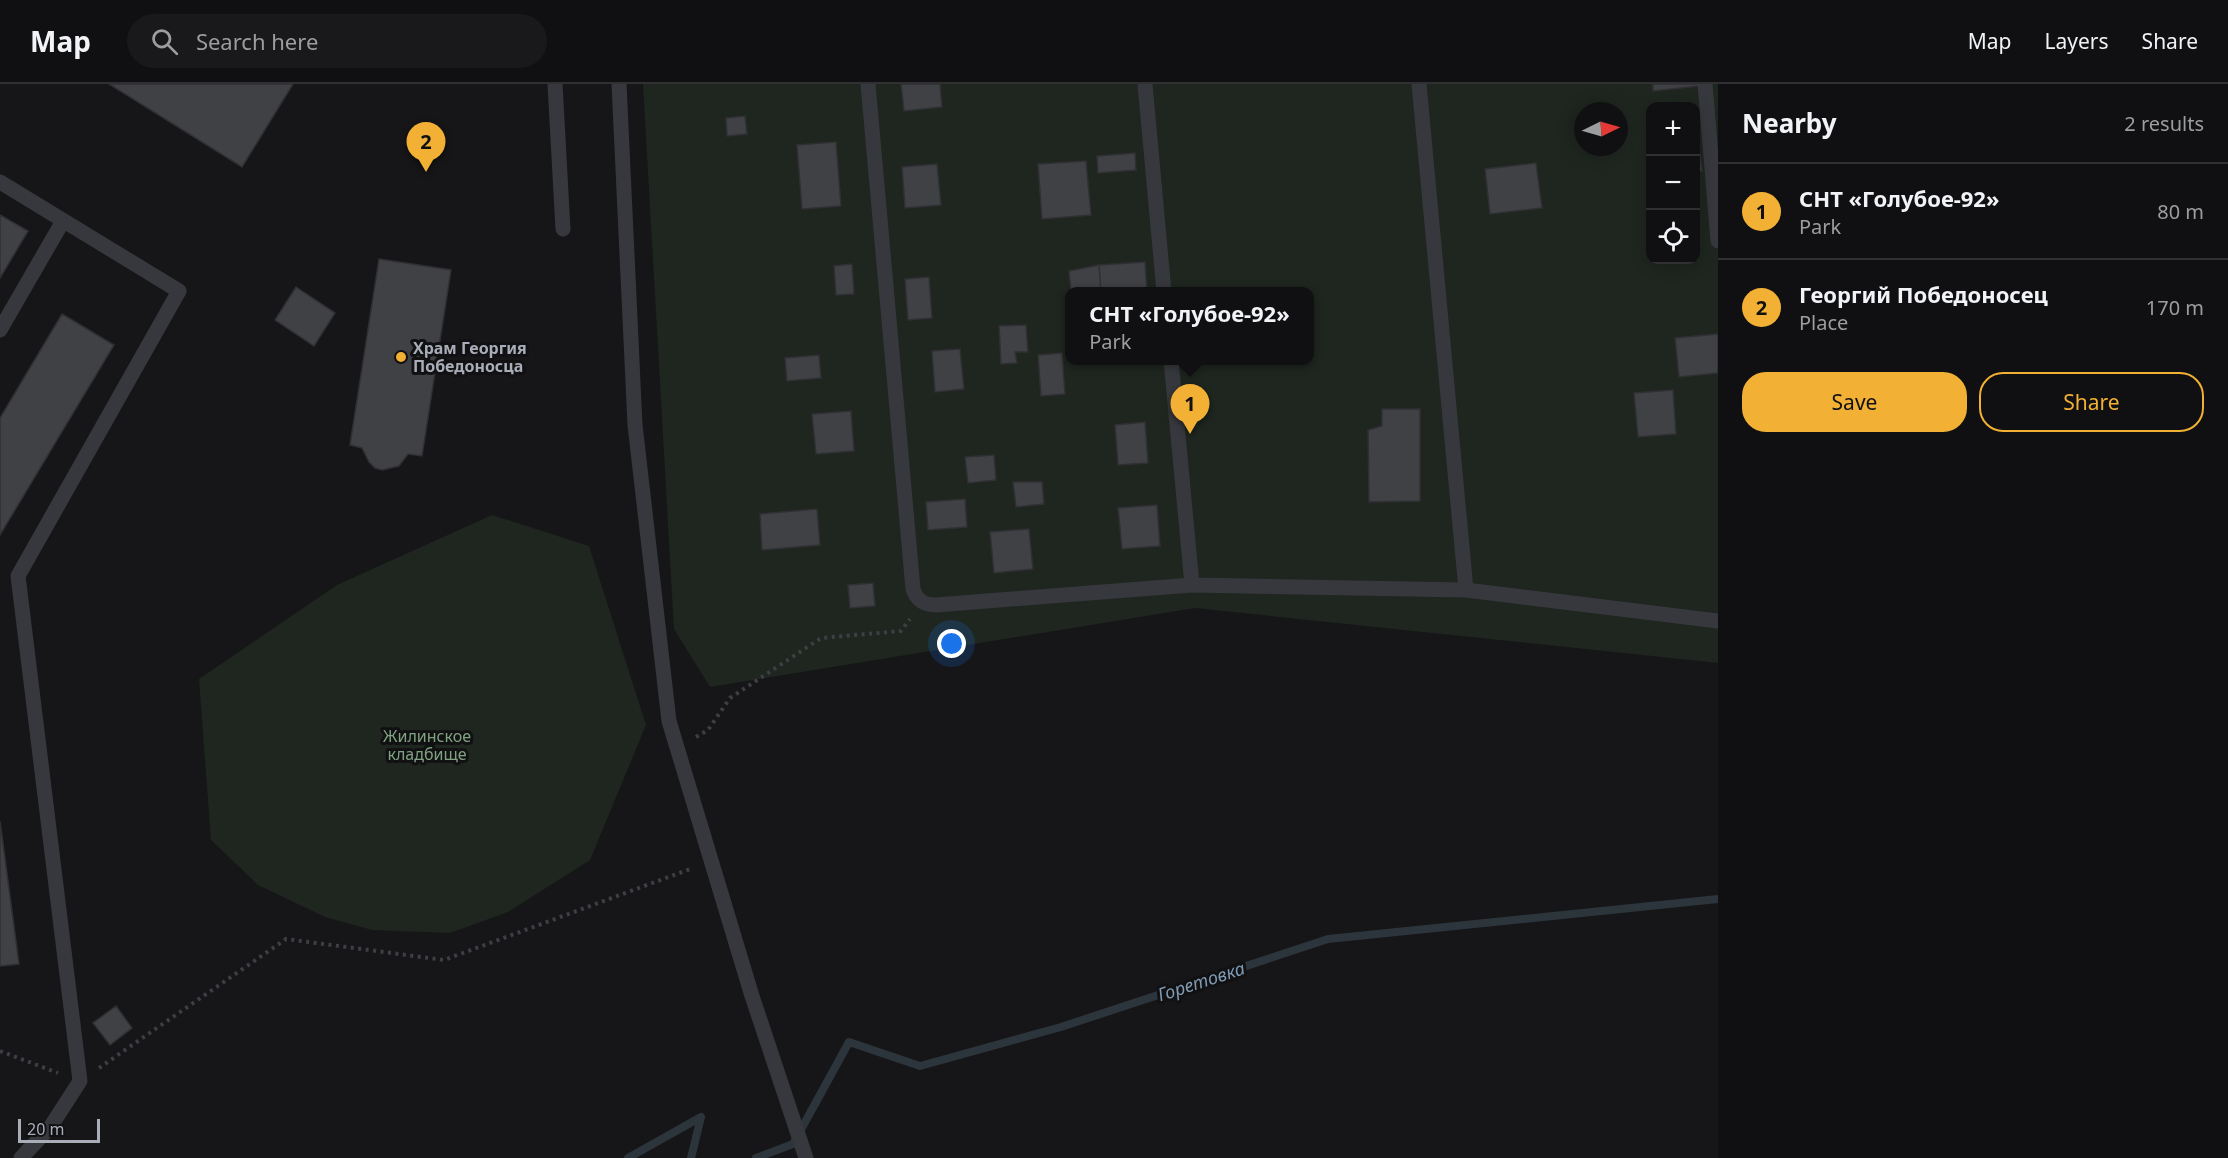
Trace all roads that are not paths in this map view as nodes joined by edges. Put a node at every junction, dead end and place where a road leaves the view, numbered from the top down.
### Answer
1 (555, 84) edge
2 (619, 84) edge
3 (868, 84) edge
4 (1145, 84) edge
5 (1419, 84) edge
6 (1705, 84) edge
7 (0, 182) edge
8 (63, 221) junction
9 (563, 229) dead end
10 (1718, 241) edge
11 (1164, 287) edge
12 (0, 330) edge
13 (1171, 365) edge
14 (1192, 585) junction
15 (1466, 590) junction
16 (1718, 621) edge
17 (805, 1157) edge
18 (21, 1158) edge

1 - 9 lane
2 - 17 lane
3 - 14 lane
4 - 11 lane
5 - 15 lane
6 - 10 lane
7 - 8 lane
8 - 12 lane
8 - 18 lane
13 - 14 lane
14 - 15 lane
15 - 16 lane

